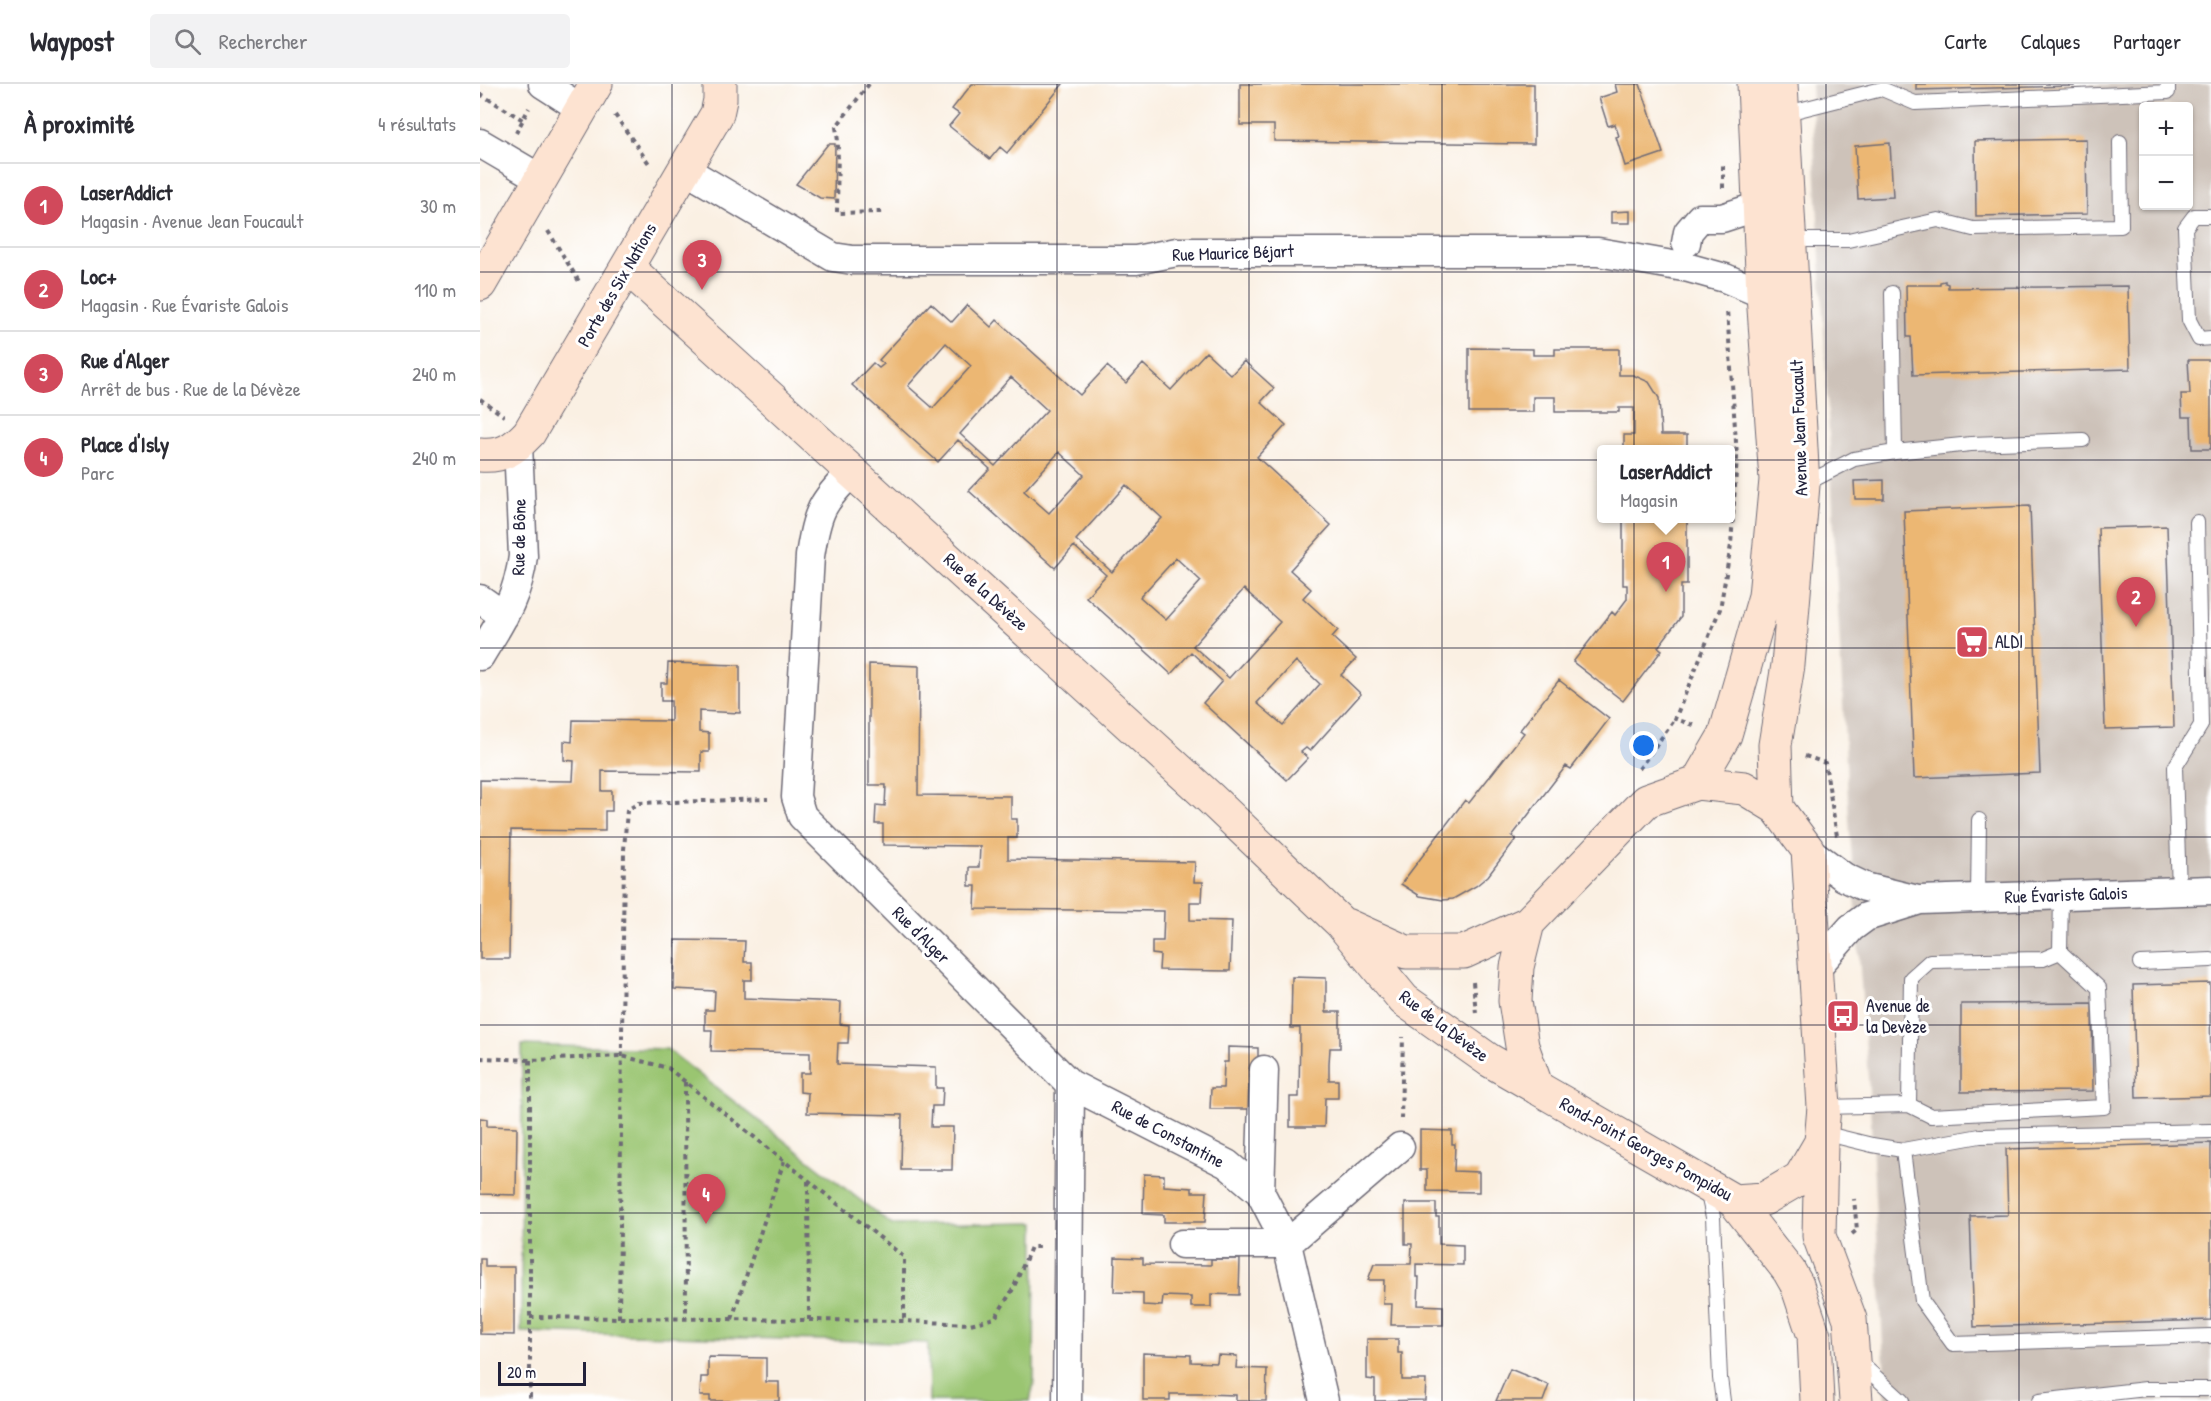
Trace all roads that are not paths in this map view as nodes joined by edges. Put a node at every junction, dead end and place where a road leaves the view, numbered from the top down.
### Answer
1 (543, 84) edge
2 (720, 84) edge
3 (1754, 84) edge
4 (2168, 84) edge
5 (1880, 87) edge
6 (591, 93) edge
7 (1782, 99) edge
8 (2120, 142) dead end
9 (492, 150) edge
10 (679, 179) junction
11 (534, 191) junction
12 (1759, 206) junction
13 (2211, 216) edge
14 (1789, 240) junction
15 (1686, 243) dead end
16 (627, 267) junction
17 (480, 284) edge
18 (1892, 293) dead end
19 (1763, 294) junction
20 (2211, 338) edge
21 (2083, 440) dead end
22 (518, 445) junction
23 (1894, 452) junction
24 (480, 454) edge
25 (853, 471) junction
26 (1803, 485) junction
27 (2197, 522) dead end
28 (480, 598) edge
29 (504, 616) junction
30 (480, 656) edge
31 (1697, 783) junction
32 (1777, 808) junction
33 (1979, 820) dead end
34 (1808, 850) junction
35 (2211, 890) edge
36 (2179, 891) junction
37 (2061, 895) junction
38 (1978, 897) junction
39 (1920, 900) junction
40 (1340, 922) junction
41 (1528, 923) junction
42 (2060, 952) junction
43 (2211, 960) edge
44 (2140, 963) dead end
45 (1815, 969) junction
46 (1264, 1070) dead end
47 (1070, 1084) junction
48 (1537, 1088) junction
49 (1909, 1105) junction
50 (1822, 1128) junction
51 (2211, 1131) edge
52 (1400, 1147) road end
53 (1903, 1150) junction
54 (1706, 1185) junction
55 (1260, 1192) junction
56 (1734, 1201) junction
57 (1182, 1244) dead end
58 (1287, 1244) junction
59 (2211, 1336) edge
60 (1854, 1357) junction
61 (2211, 1389) edge
62 (1067, 1401) edge
63 (1324, 1401) edge
64 (1723, 1401) edge
65 (1817, 1401) edge
66 (1856, 1401) edge
67 (1902, 1401) edge
68 (2039, 1401) edge

1 - 6 street
2 - 10 main road, Porte des Six Nations
3 - 12 main road, Avenue Jean Foucault
4 - 5 lane
5 - 7 lane
6 - 11 main road
7 - 14 main road, Avenue Jean Foucault
8 - 14 lane
9 - 11 street
10 - 16 main road, Porte des Six Nations
10 - 19 street, Rue Maurice Béjart
11 - 17 main road
12 - 15 street
12 - 19 main road, Avenue Jean Foucault
13 - 20 lane
14 - 26 main road, Avenue Jean Foucault
16 - 22 main road, Porte des Six Nations
16 - 25 main road, Rue de la Dévèze
18 - 23 lane
19 - 31 main road, Avenue Jean Foucault
21 - 23 lane
22 - 24 main road
22 - 29 street, Rue de Bône
23 - 26 lane
25 - 40 main road, Rue de la Dévèze
25 - 47 street, Rue d'Alger
26 - 32 main road, Avenue Jean Foucault
27 - 36 lane
28 - 29 street
29 - 30 street, Rue de Bône
31 - 32 main road
31 - 41 main road
32 - 34 main road
33 - 38 lane
34 - 39 street, Rue Évariste Galois
34 - 45 main road
35 - 36 street, Rue Évariste Galois
36 - 37 street, Rue Évariste Galois
37 - 38 street, Rue Évariste Galois
37 - 42 lane
38 - 39 street, Rue Évariste Galois
39 - 45 street, Rue Évariste Galois
40 - 41 main road, Rue de la Dévèze
40 - 48 main road, Rue de la Dévèze
41 - 48 main road
42 - 49 lane
42 - 49 lane
43 - 44 lane
45 - 50 main road
46 - 55 street, Rue de Constantine
47 - 55 street, Rue de Constantine
47 - 62 street
48 - 54 main road, Rond-Point Georges Pompidou
49 - 50 lane
50 - 53 lane
50 - 56 main road, Rond-Point Georges Pompidou
50 - 60 main road
51 - 53 lane
52 - 58 street
53 - 59 lane
54 - 56 main road, Rond-Point Georges Pompidou
54 - 64 lane
55 - 58 street, Rue de Constantine
56 - 65 main road
57 - 58 street
58 - 63 street, Rue de Constantine
60 - 66 main road
60 - 67 lane
61 - 68 lane

